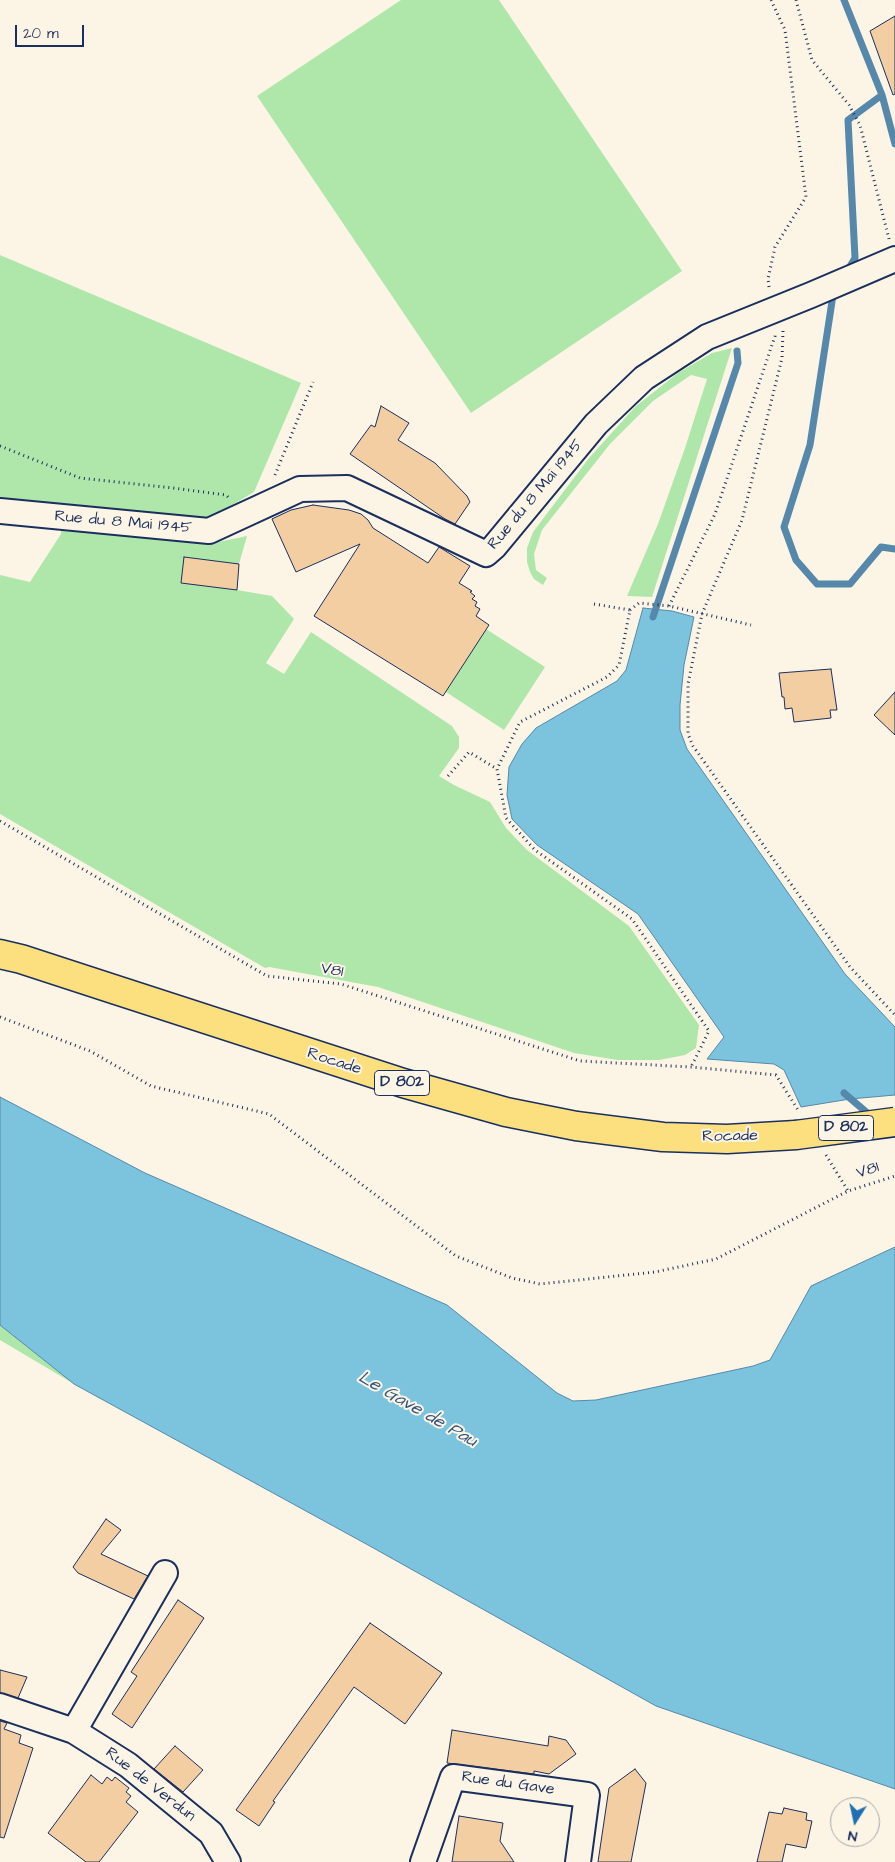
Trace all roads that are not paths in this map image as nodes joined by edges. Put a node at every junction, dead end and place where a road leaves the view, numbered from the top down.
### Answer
1 (890, 260) edge
2 (0, 511) edge
3 (11, 957) edge
4 (895, 1122) edge
5 (165, 1573) dead end
6 (0, 1706) edge
7 (74, 1731) junction
8 (228, 1862) edge
9 (423, 1862) edge
10 (578, 1862) edge

1 - 2 street, Rue du 8 Mai 1945
3 - 4 main road, Rocade / D 802, bridge
5 - 7 street
6 - 7 street, Rue de Verdun
7 - 8 street, Rue de Verdun
9 - 10 street, Rue du Gave

